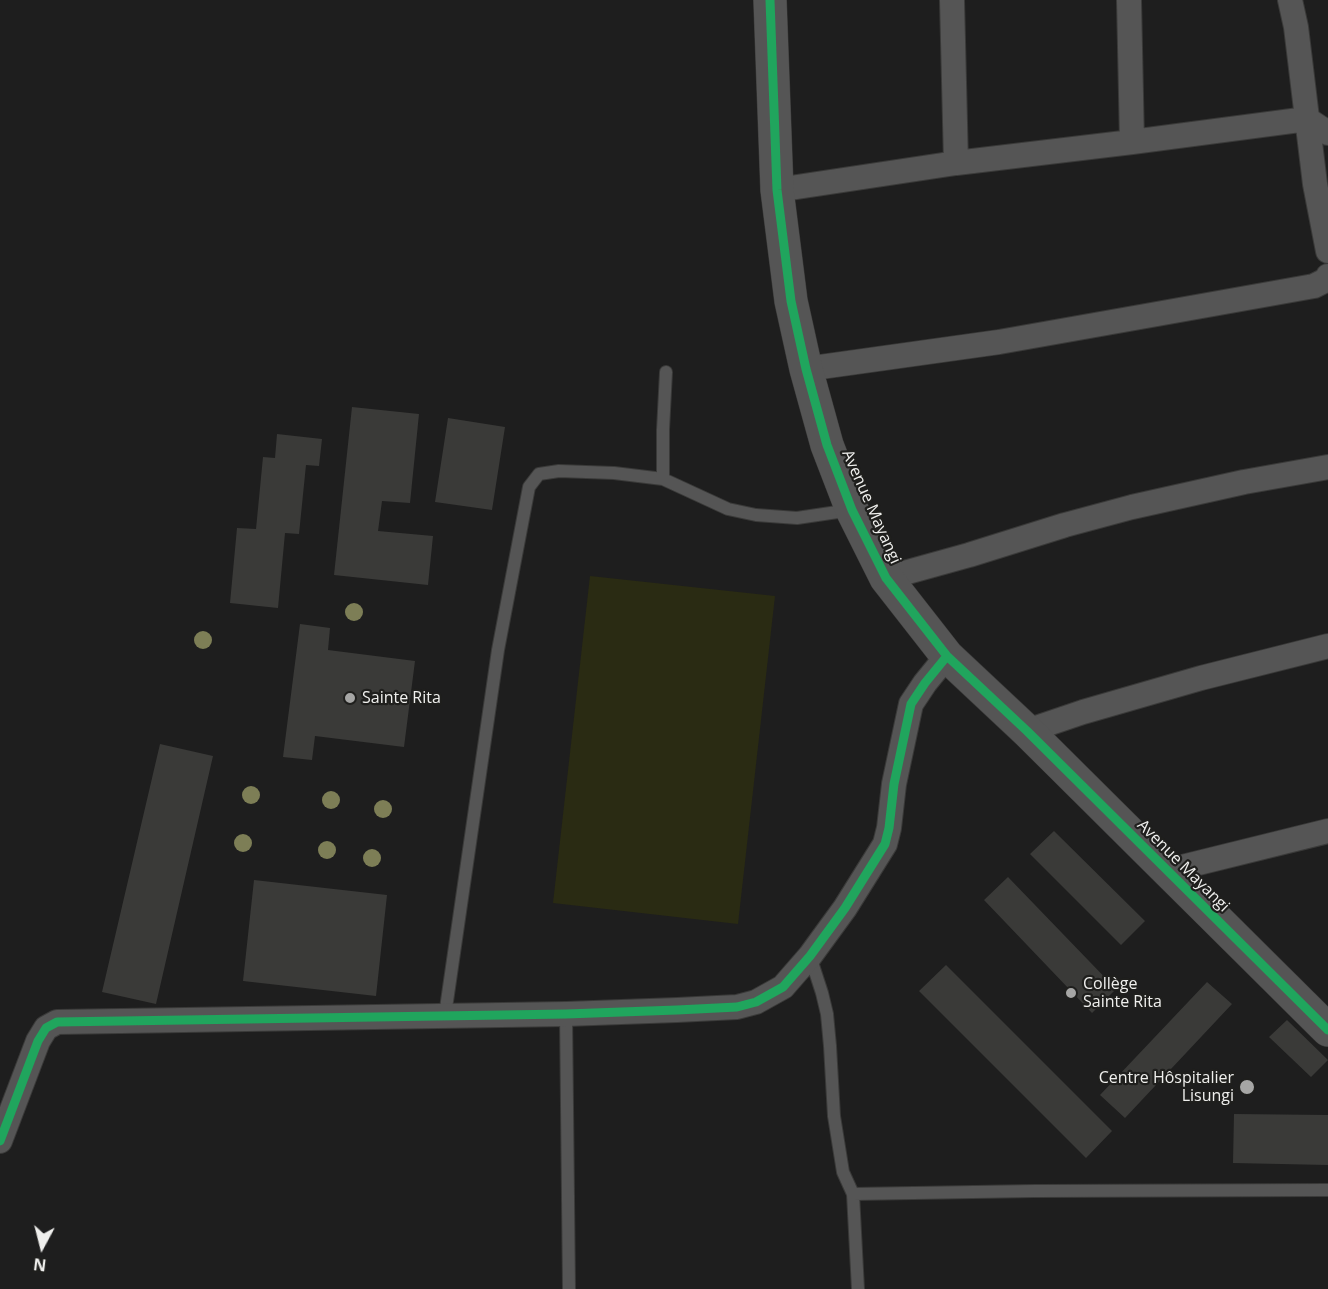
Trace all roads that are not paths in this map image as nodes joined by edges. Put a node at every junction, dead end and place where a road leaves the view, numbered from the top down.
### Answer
1 (770, 0) edge
2 (952, 0) edge
3 (1129, 0) edge
4 (1290, 0) edge
5 (1307, 118) junction
6 (1328, 133) edge
7 (1132, 142) junction
8 (956, 163) junction
9 (777, 190) junction
10 (1328, 250) edge
11 (1328, 276) edge
12 (806, 369) junction
13 (666, 372) dead end
14 (1328, 467) edge
15 (663, 479) junction
16 (852, 510) junction
17 (886, 578) junction
18 (1328, 646) edge
19 (947, 656) junction
20 (1027, 731) junction
21 (1328, 831) edge
22 (1166, 871) junction
23 (810, 956) junction
24 (566, 1014) junction
25 (445, 1015) junction
26 (1324, 1020) edge
27 (0, 1141) edge
28 (1328, 1190) edge
29 (853, 1194) junction
30 (569, 1289) edge
31 (858, 1289) edge

1 - 9 street, Avenue Mayangi
2 - 8 street
3 - 7 street
4 - 5 street
5 - 6 street
5 - 7 street
5 - 10 street
7 - 8 street
8 - 9 street
9 - 12 street, Avenue Mayangi
11 - 12 street
12 - 16 street, Avenue Mayangi
13 - 15 lane
14 - 17 street
15 - 16 lane
15 - 25 lane
16 - 17 street, Avenue Mayangi
17 - 19 street, Avenue Mayangi
18 - 20 street
19 - 20 street, Avenue Mayangi
19 - 23 street
20 - 22 street, Avenue Mayangi
21 - 22 street
22 - 26 street, Avenue Mayangi
23 - 24 street
23 - 29 lane
24 - 25 street
24 - 30 lane
25 - 27 street
28 - 29 lane
29 - 31 lane

